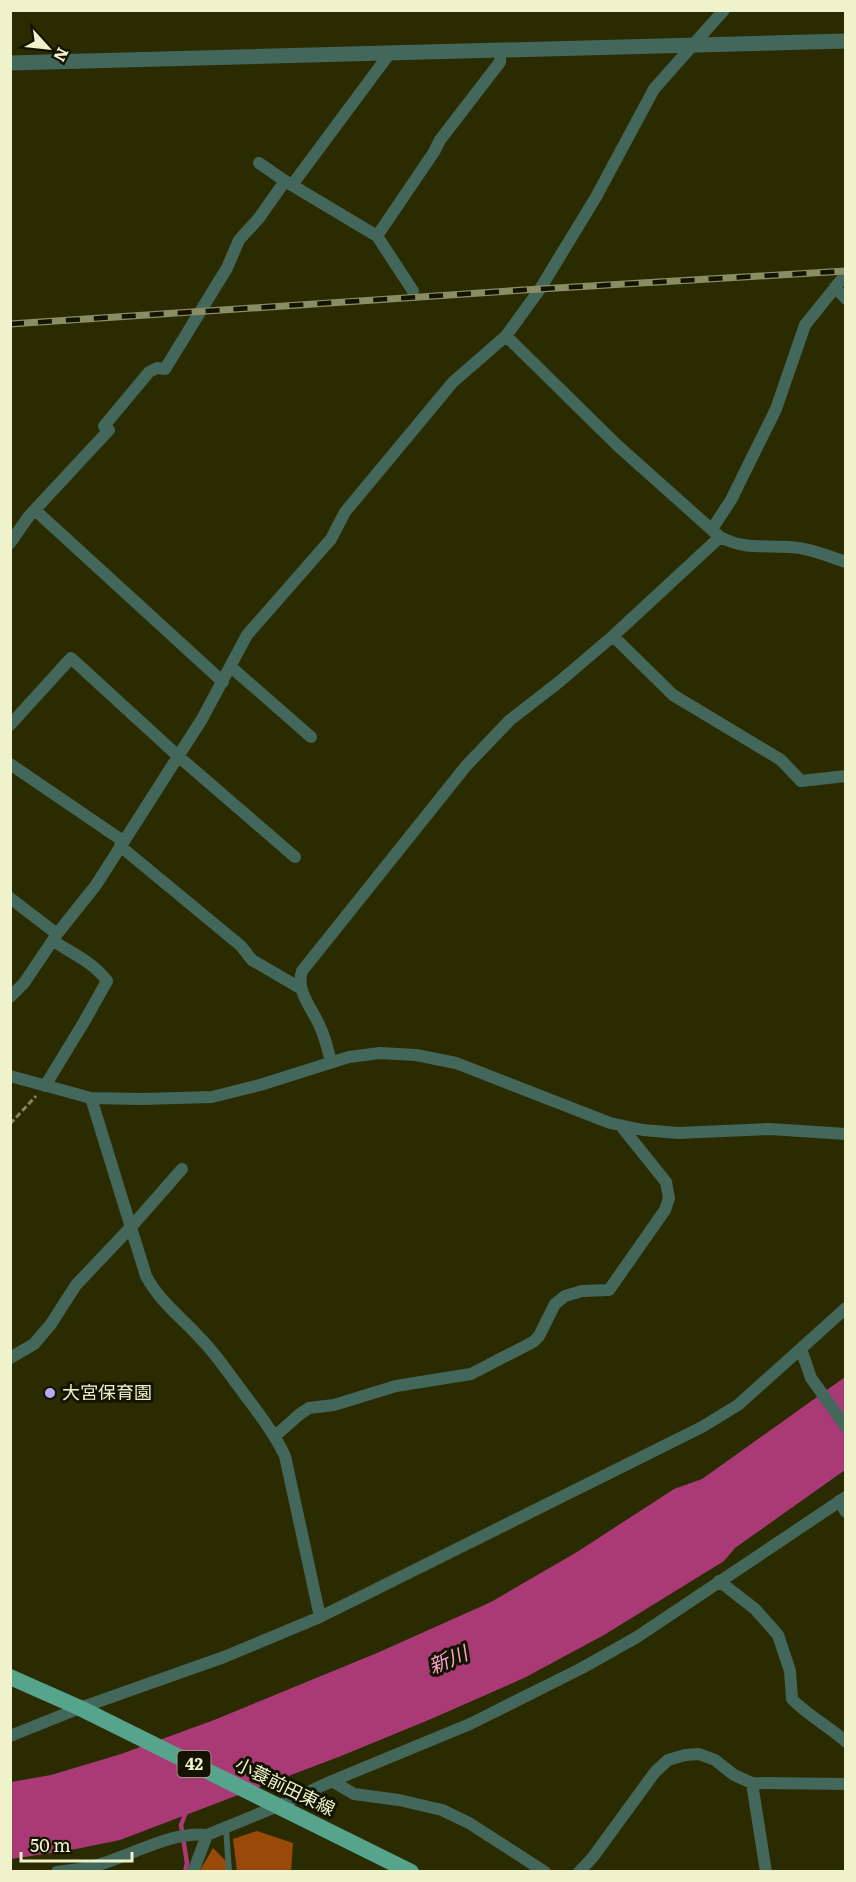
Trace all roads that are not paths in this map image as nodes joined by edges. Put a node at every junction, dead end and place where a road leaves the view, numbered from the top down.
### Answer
1 (724, 10) edge
2 (846, 41) edge
3 (694, 45) junction
4 (501, 50) junction
5 (390, 53) junction
6 (10, 63) edge
7 (260, 163) dead end
8 (289, 183) junction
9 (377, 236) junction
10 (846, 274) edge
11 (840, 287) edge
12 (413, 291) dead end
13 (846, 299) edge
14 (506, 336) junction
15 (35, 510) junction
16 (716, 533) junction
17 (10, 543) edge
18 (845, 563) edge
19 (613, 636) junction
20 (231, 667) junction
21 (223, 682) junction
22 (10, 725) edge
23 (311, 737) dead end
24 (178, 756) junction
25 (10, 764) edge
26 (846, 776) edge
27 (122, 843) junction
28 (295, 857) dead end
29 (10, 898) edge
30 (55, 938) junction
31 (300, 988) junction
32 (10, 997) edge
33 (331, 1062) junction
34 (10, 1076) edge
35 (45, 1086) junction
36 (92, 1098) junction
37 (621, 1126) junction
38 (846, 1134) edge
39 (182, 1169) dead end
40 (131, 1227) junction
41 (846, 1308) edge
42 (801, 1349) junction
43 (10, 1358) edge
44 (846, 1427) edge
45 (275, 1436) junction
46 (843, 1503) edge
47 (719, 1581) junction
48 (320, 1617) junction
49 (10, 1677) edge
50 (80, 1708) junction
51 (10, 1736) edge
52 (846, 1742) edge
53 (332, 1781) junction
54 (752, 1783) junction
55 (846, 1784) edge
56 (274, 1804) junction
57 (226, 1828) junction
58 (207, 1835) junction
59 (57, 1872) edge
60 (193, 1872) edge
61 (229, 1872) edge
62 (411, 1872) edge
63 (545, 1872) edge
64 (579, 1872) edge
65 (766, 1872) edge

1 - 3 street
2 - 3 street
3 - 4 street
3 - 14 street
4 - 5 street
4 - 9 street
5 - 6 street
5 - 8 street
7 - 8 street
8 - 9 street
8 - 15 street
9 - 12 street
10 - 11 street
11 - 13 street
11 - 16 street
14 - 16 street
14 - 20 street
15 - 17 street
15 - 21 street
16 - 18 street
16 - 19 street
19 - 26 street
19 - 31 street
20 - 21 street
20 - 23 street
21 - 24 street
22 - 24 street
24 - 27 street
24 - 28 street
25 - 27 street
27 - 30 street
27 - 31 street
29 - 30 street
30 - 32 street
30 - 35 street
31 - 33 street
33 - 36 street
33 - 37 street
34 - 35 street
35 - 36 street
36 - 40 street
37 - 38 street
37 - 45 street
39 - 40 street
40 - 43 street
40 - 45 street
41 - 42 street
42 - 44 street
42 - 48 street
45 - 48 street
46 - 47 street
47 - 52 street
47 - 53 street
48 - 50 street
49 - 50 main road, 小蓑前田東線 / 42
50 - 51 street
50 - 56 main road, 小蓑前田東線 / 42
53 - 56 street
53 - 63 street
54 - 55 street
54 - 64 street
54 - 65 street
56 - 57 street
56 - 62 main road, 小蓑前田東線 / 42
57 - 58 street
57 - 61 lane
58 - 59 street
58 - 60 street

